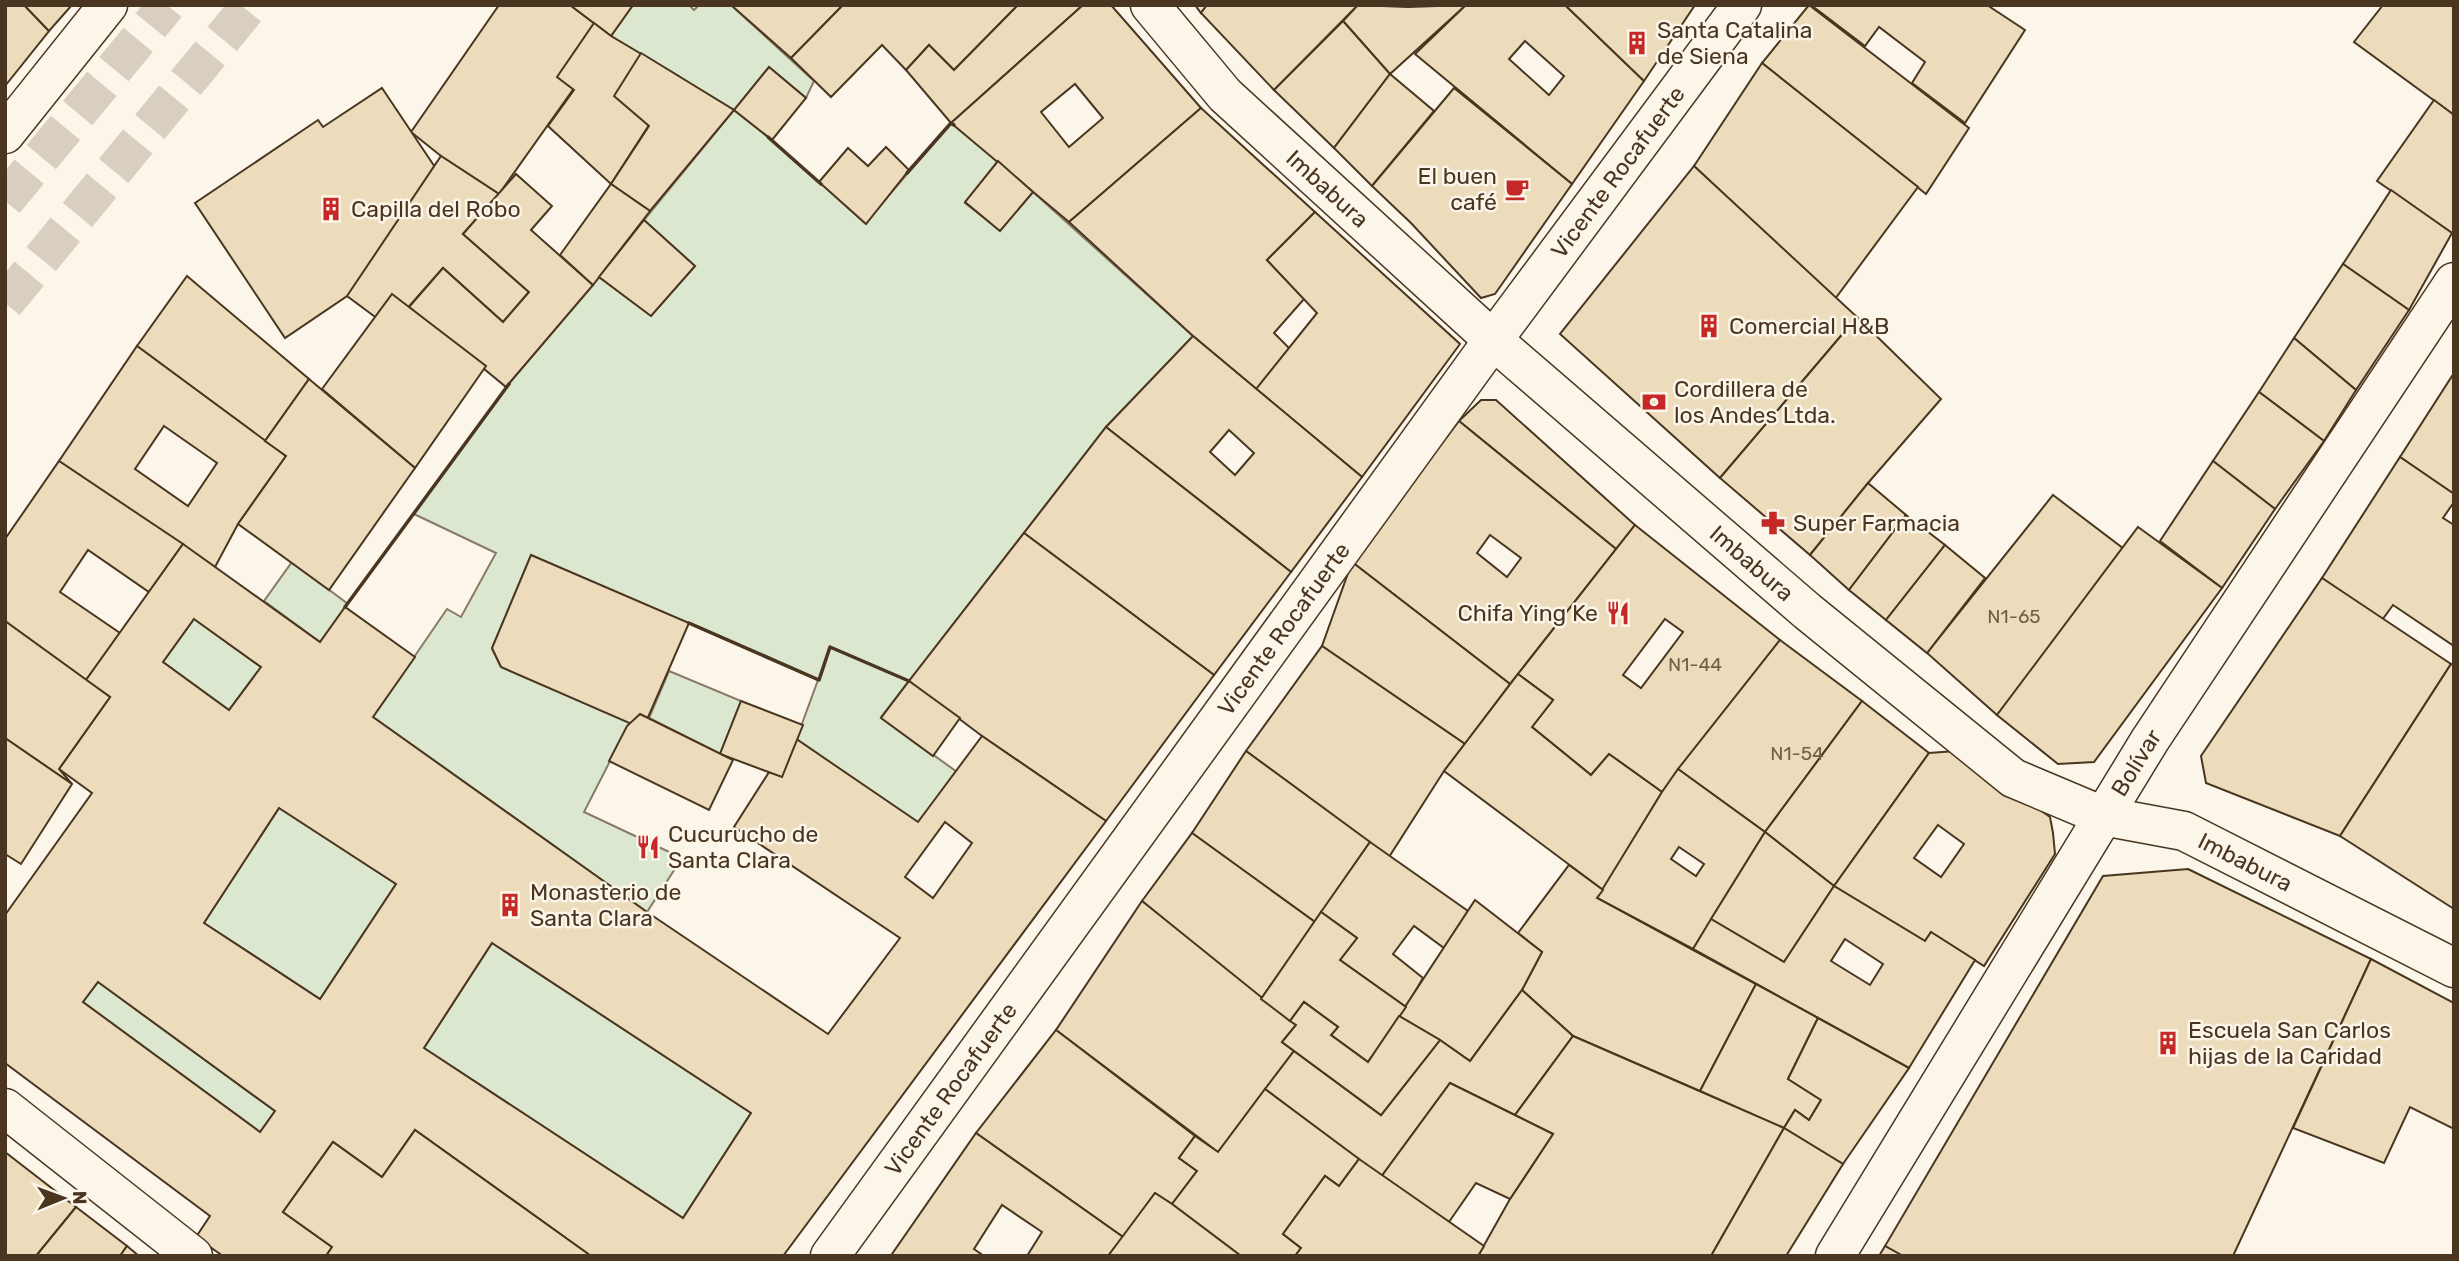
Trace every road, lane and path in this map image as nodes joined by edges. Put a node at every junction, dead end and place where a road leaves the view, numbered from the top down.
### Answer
1 (108, 5) edge
2 (1150, 5) edge
3 (1742, 5) edge
4 (5, 134) edge
5 (2454, 282) edge
6 (1493, 340) junction
7 (2102, 816) junction
8 (2454, 968) edge
9 (5, 1108) edge
10 (192, 1256) edge
11 (830, 1256) edge
12 (1835, 1256) edge

1 - 4 street
2 - 6 street, Imbabura
3 - 6 street, Vicente Rocafuerte
5 - 7 street, Bolívar
6 - 7 street, Imbabura
6 - 11 street, Vicente Rocafuerte
7 - 8 street, Imbabura
7 - 12 street, Bolívar
9 - 10 street

